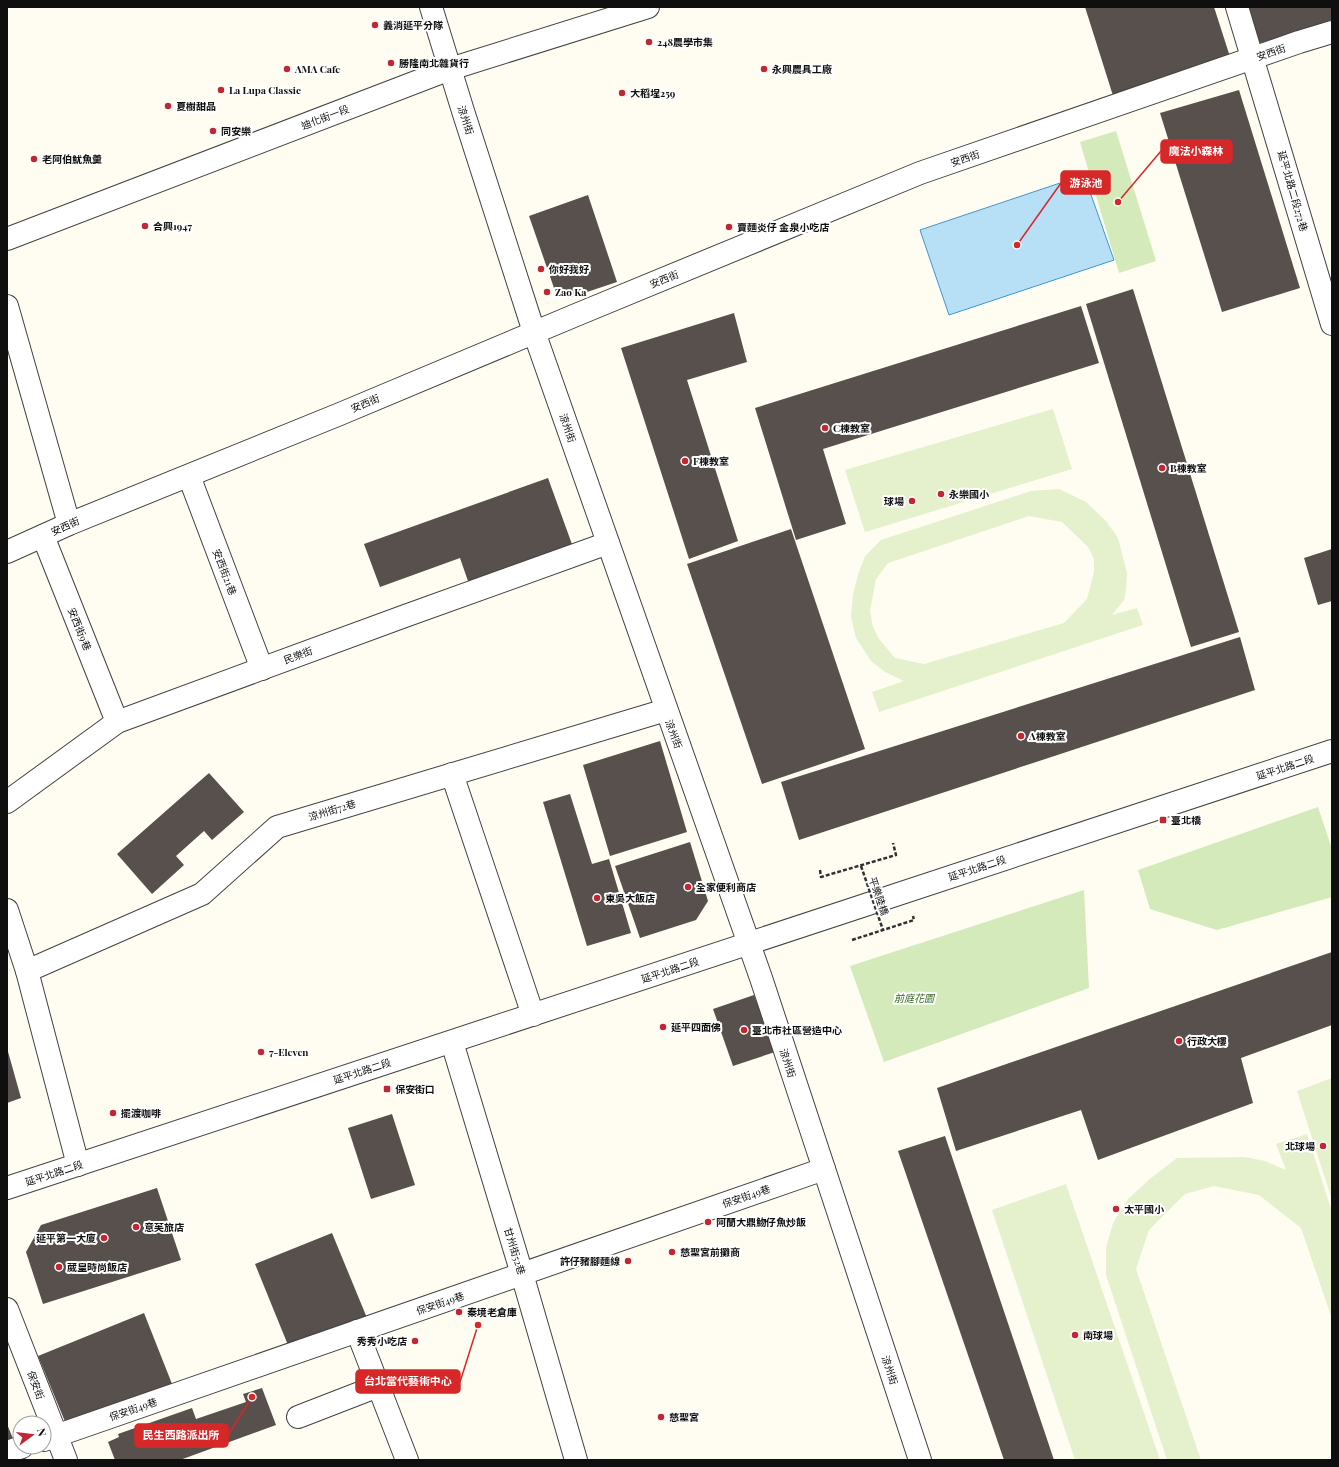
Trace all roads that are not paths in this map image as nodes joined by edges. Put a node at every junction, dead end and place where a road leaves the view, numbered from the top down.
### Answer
1 (431, 7) edge
2 (648, 7) edge
3 (1237, 7) edge
4 (1332, 32) edge
5 (1253, 58) junction
6 (450, 69) junction
7 (7, 239) edge
8 (7, 306) edge
9 (1332, 324) edge
10 (534, 332) junction
11 (189, 476) junction
12 (69, 524) junction
13 (42, 536) junction
14 (608, 543) junction
15 (7, 552) edge
16 (262, 668) junction
17 (666, 710) junction
18 (117, 722) junction
19 (1332, 751) edge
20 (452, 774) junction
21 (7, 802) edge
22 (7, 910) edge
23 (749, 944) junction
24 (27, 971) junction
25 (533, 1015) junction
26 (452, 1042) junction
27 (78, 1165) junction
28 (824, 1169) junction
29 (7, 1188) edge
30 (522, 1274) junction
31 (7, 1309) edge
32 (357, 1332) junction
33 (378, 1386) junction
34 (42, 1415) edge
35 (298, 1417) dead end
36 (52, 1437) edge
37 (52, 1441) edge
38 (66, 1460) edge
39 (408, 1460) edge
40 (576, 1460) edge
41 (920, 1460) edge

1 - 6 street, 涼州街
2 - 6 street, 迪化街一段
3 - 5 street, 延平北路二段272巷
4 - 5 street, 安西街
5 - 9 street, 延平北路二段272巷
5 - 10 street, 安西街
6 - 7 street, 迪化街一段
6 - 10 street, 涼州街
8 - 12 street
10 - 11 street, 安西街
10 - 14 street, 涼州街
11 - 12 street, 安西街
11 - 16 street, 安西街21巷
12 - 13 street, 安西街
13 - 15 street, 安西街
13 - 18 street, 安西街9巷
14 - 16 street, 民樂街
14 - 17 street, 涼州街
16 - 18 street, 民樂街
17 - 20 street, 涼州街72巷
17 - 23 street, 涼州街
18 - 21 street, 民樂街
19 - 23 street, 延平北路二段
20 - 24 street, 涼州街72巷
20 - 25 street
22 - 24 street
23 - 25 street, 延平北路二段
23 - 28 street, 涼州街
24 - 27 street
25 - 26 street, 延平北路二段
26 - 27 street, 延平北路二段
26 - 30 street, 甘州街52巷
27 - 29 street, 延平北路二段
28 - 30 street, 保安街49巷
28 - 41 street, 涼州街
30 - 32 street, 保安街49巷
30 - 40 street, 甘州街52巷
31 - 34 street, 保安街
32 - 33 street
32 - 36 street, 保安街49巷
33 - 35 street
33 - 39 street
37 - 38 street, 保安街

